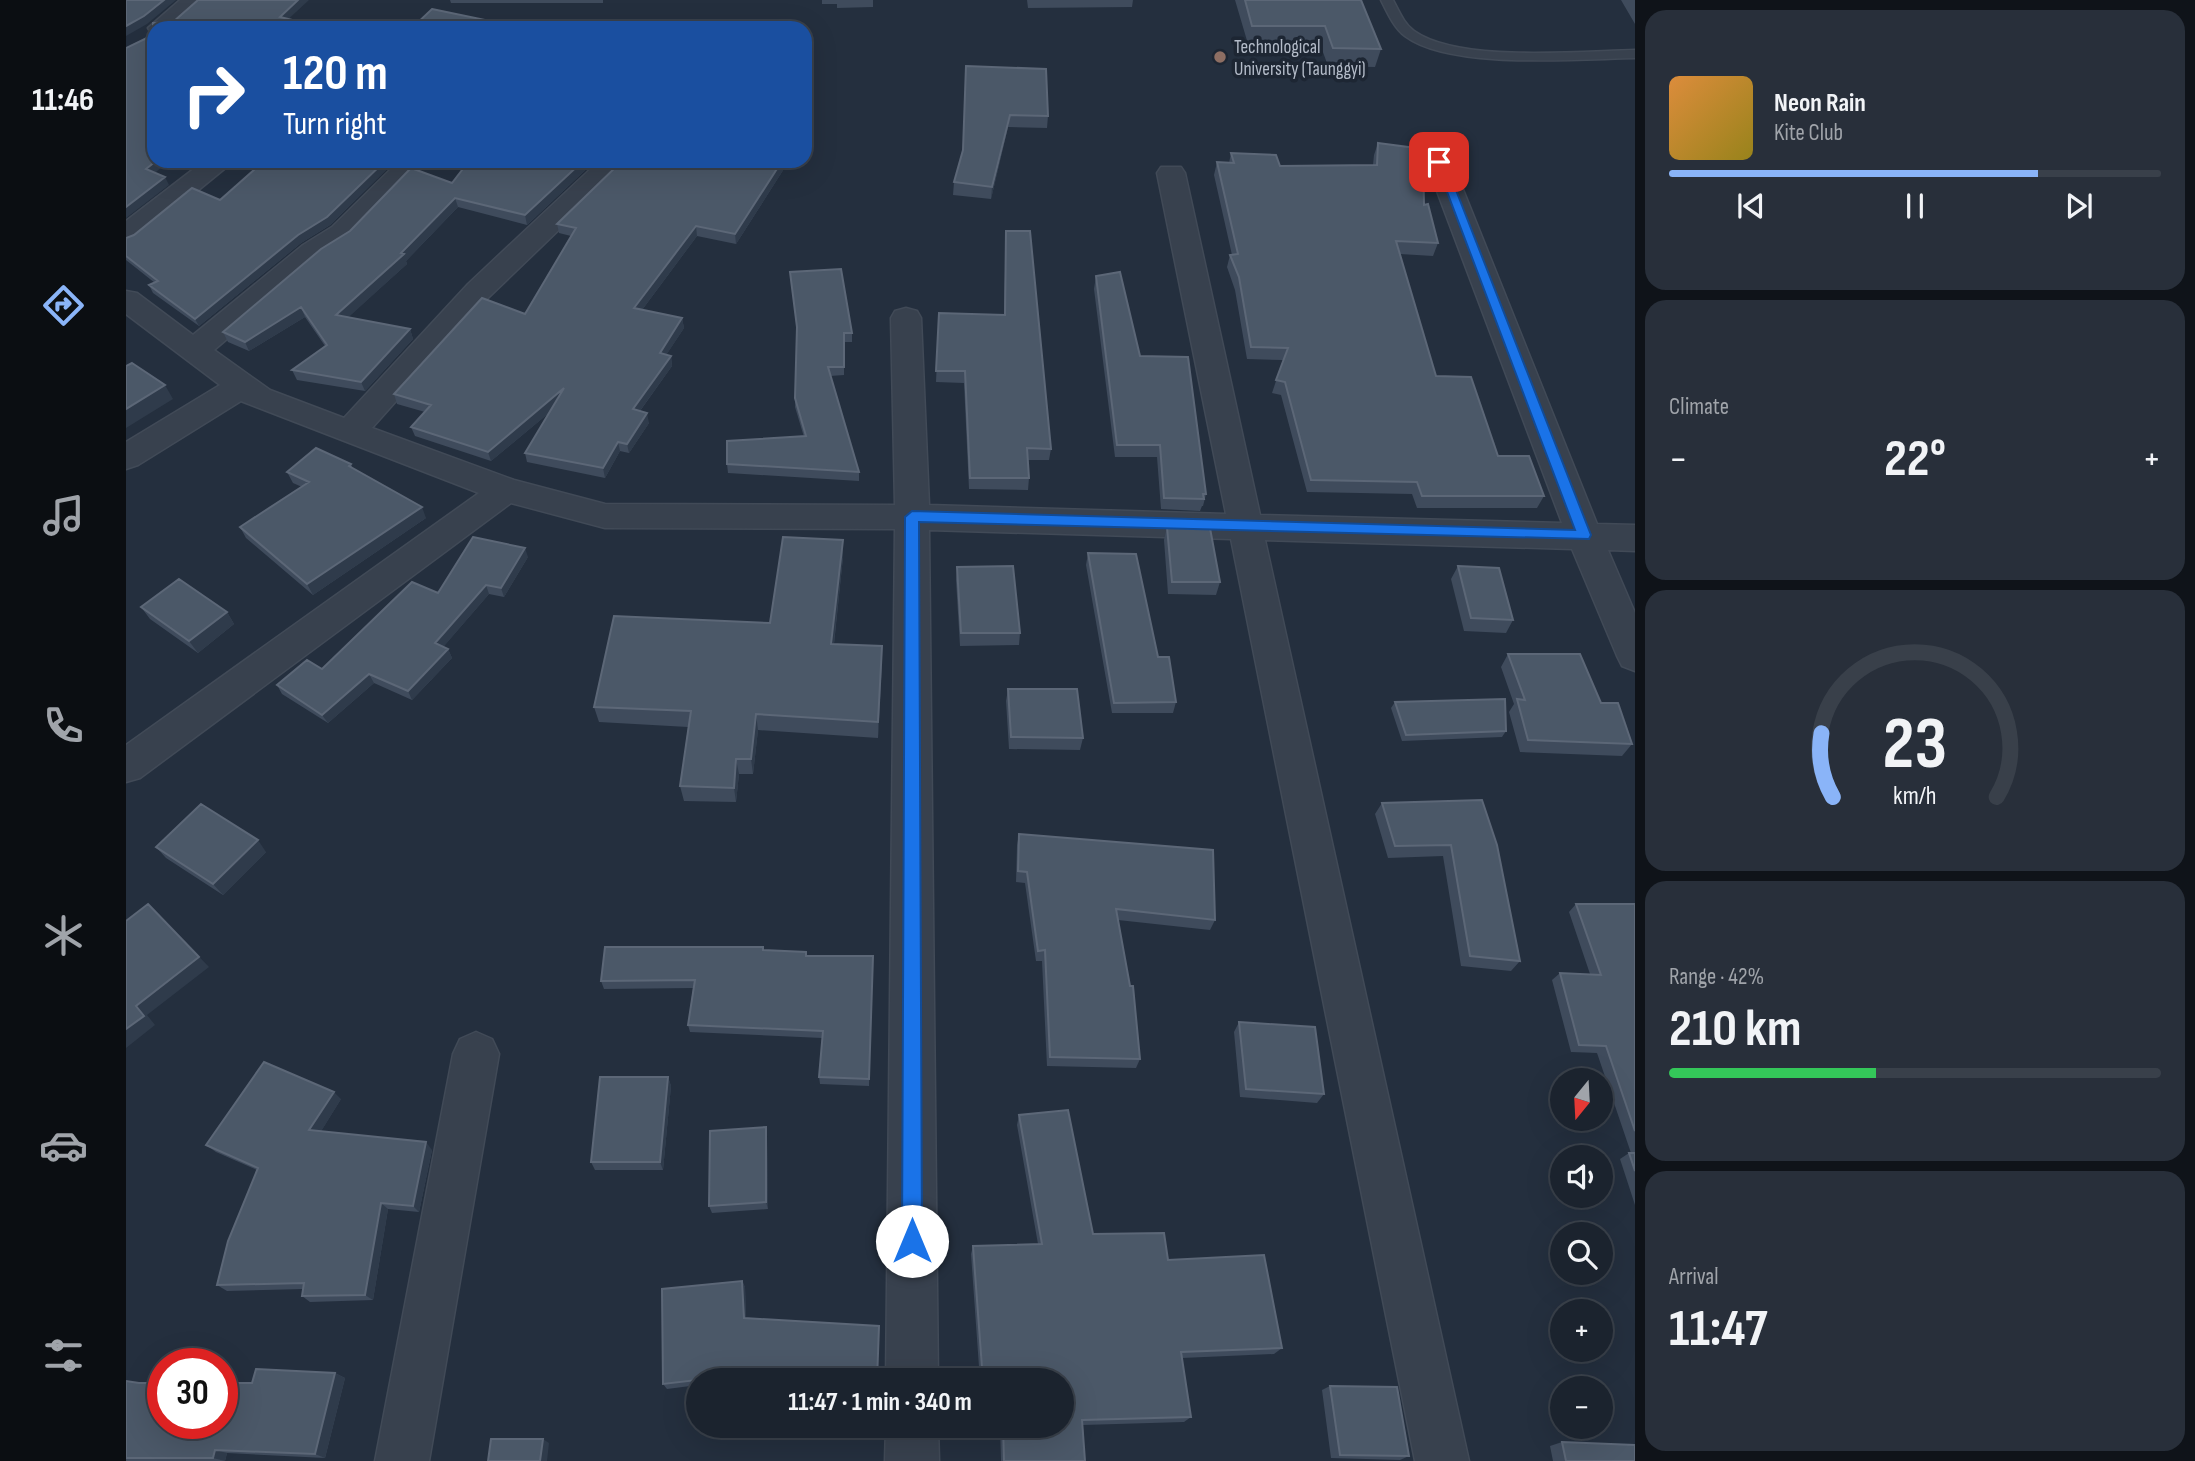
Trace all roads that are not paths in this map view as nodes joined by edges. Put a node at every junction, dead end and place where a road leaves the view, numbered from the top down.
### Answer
1 (194, 0) edge
2 (1387, 0) edge
3 (168, 21) edge
4 (1635, 54) edge
5 (1439, 162) dead end
6 (212, 168) edge
7 (407, 168) edge
8 (607, 168) edge
9 (1171, 173) dead end
10 (126, 235) edge
11 (126, 300) edge
12 (906, 318) dead end
13 (194, 350) junction
14 (243, 385) junction
15 (350, 432) junction
16 (126, 457) edge
17 (506, 490) junction
18 (912, 517) junction
19 (1248, 527) junction
20 (1584, 535) junction
21 (1635, 538) edge
22 (1635, 656) edge
23 (126, 766) edge
24 (476, 1054) dead end
25 (912, 1368) edge
26 (912, 1438) edge
27 (402, 1461) edge
28 (912, 1461) edge
29 (1441, 1461) edge

1 - 3 street
2 - 4 lane
5 - 20 street
6 - 10 street
7 - 13 street
8 - 15 street
9 - 19 street
11 - 13 street
12 - 18 street
13 - 14 street
14 - 15 street
14 - 16 street
15 - 17 street
17 - 18 street
17 - 23 street
18 - 19 street
18 - 25 street
19 - 20 street
19 - 29 street
20 - 21 street
20 - 22 street
24 - 27 street
26 - 28 street

